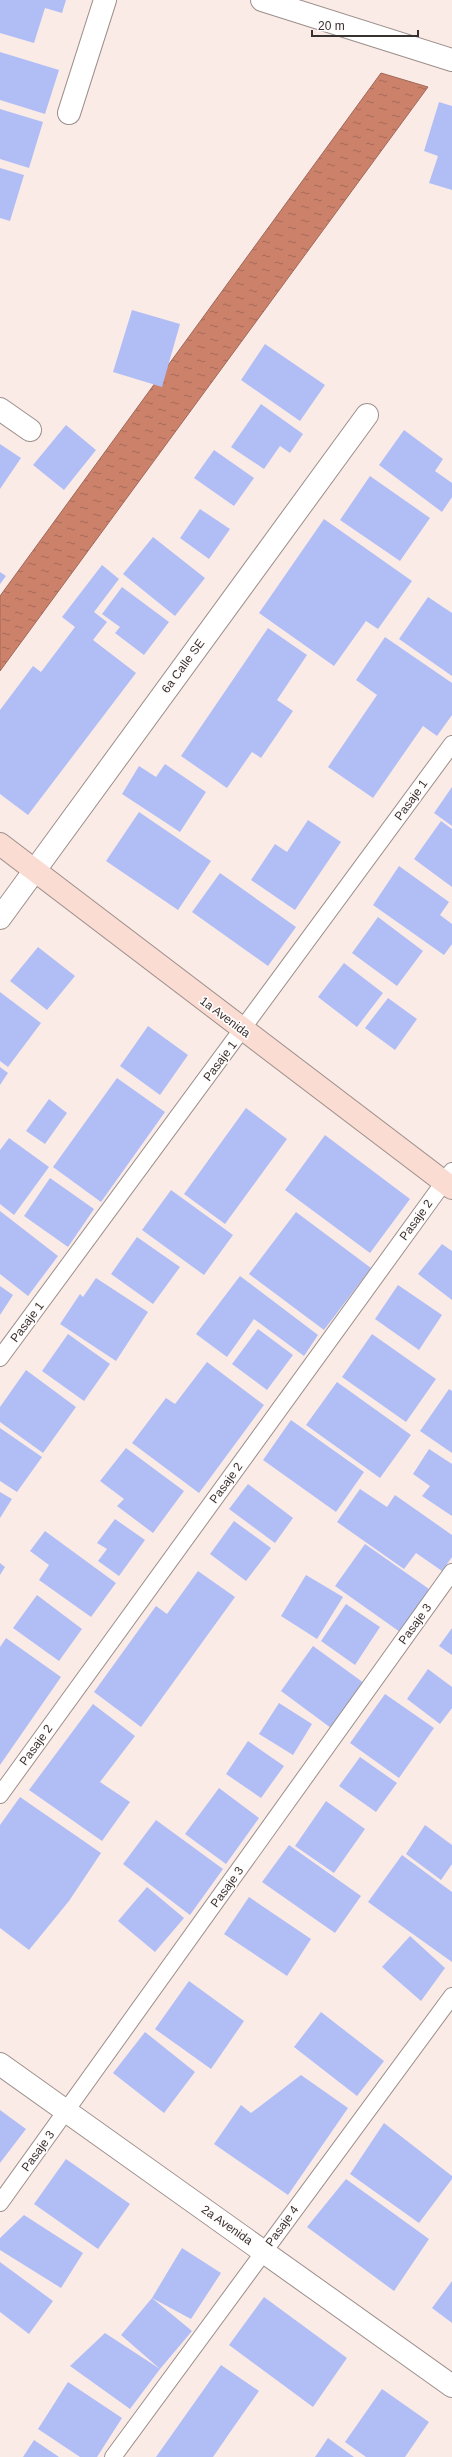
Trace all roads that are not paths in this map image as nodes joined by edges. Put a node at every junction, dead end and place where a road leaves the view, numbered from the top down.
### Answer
1 (105, 0) edge
2 (262, 0) edge
3 (452, 60) edge
4 (69, 113) dead end
5 (0, 409) edge
6 (367, 414) dead end
7 (30, 430) dead end
8 (452, 744) edge
9 (0, 844) edge
10 (34, 870) junction
11 (0, 918) edge
12 (242, 1030) junction
13 (449, 1181) edge
14 (0, 1358) edge
15 (452, 1572) edge
16 (0, 1795) edge
17 (452, 1996) edge
18 (0, 2064) edge
19 (66, 2112) junction
20 (0, 2203) edge
21 (264, 2251) junction
22 (452, 2386) edge
23 (114, 2457) edge

1 - 4 street
2 - 3 street
5 - 7 street
6 - 10 street, 6a Calle SE
8 - 12 lane, Pasaje 1
9 - 10 street, 1a Avenida
10 - 11 street, 6a Calle SE
10 - 12 street, 1a Avenida
12 - 13 street, 1a Avenida
12 - 14 lane, Pasaje 1
13 - 16 lane, Pasaje 2
15 - 19 lane, Pasaje 3
17 - 21 lane, Pasaje 4
18 - 19 street, 2a Avenida
19 - 20 lane, Pasaje 3
19 - 21 street, 2a Avenida
21 - 22 street, 2a Avenida
21 - 23 lane, Pasaje 4

